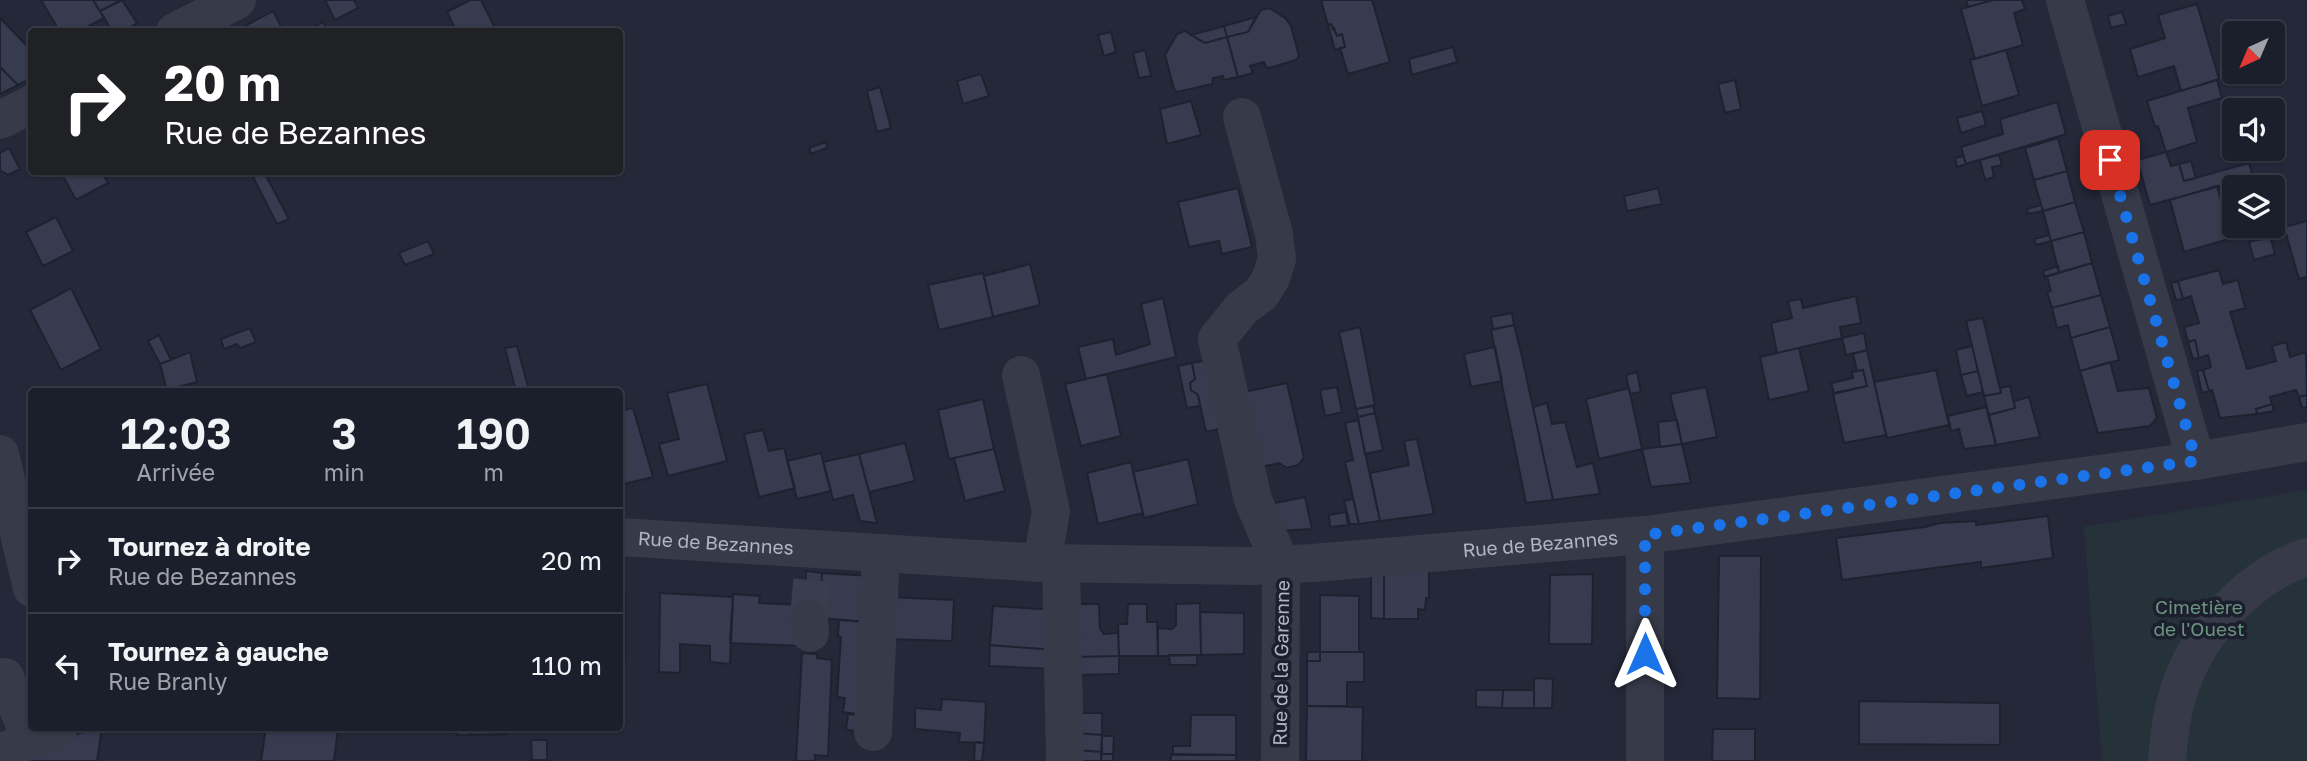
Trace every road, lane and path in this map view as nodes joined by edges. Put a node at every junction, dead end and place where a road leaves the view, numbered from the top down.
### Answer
1 (237, 0) edge
2 (2065, 0) edge
3 (183, 28) edge
4 (28, 106) edge
5 (1242, 117) dead end
6 (0, 120) edge
7 (1021, 375) dead end
8 (2307, 442) edge
9 (0, 454) edge
10 (2196, 461) junction
11 (1645, 535) junction
12 (623, 537) edge
13 (881, 553) junction
14 (2307, 557) edge
15 (1052, 563) junction
16 (1281, 565) junction
17 (28, 571) edge
18 (5, 677) dead end
19 (873, 732) dead end
20 (30, 740) edge
21 (1065, 761) edge
22 (1280, 761) edge
23 (1644, 761) edge
24 (2167, 761) edge

1 - 3 street
2 - 10 street
4 - 6 street
5 - 16 street
7 - 15 street
8 - 10 street, Rue de Bezannes
9 - 17 street
10 - 11 street, Rue de Bezannes
11 - 16 street, Rue de Bezannes
11 - 23 street
12 - 13 street, Rue de Bezannes
13 - 15 street, Rue de Bezannes
13 - 19 street
14 - 24 street
15 - 16 street, Rue de Bezannes
15 - 21 street
16 - 22 street, Rue de la Garenne
18 - 20 street

